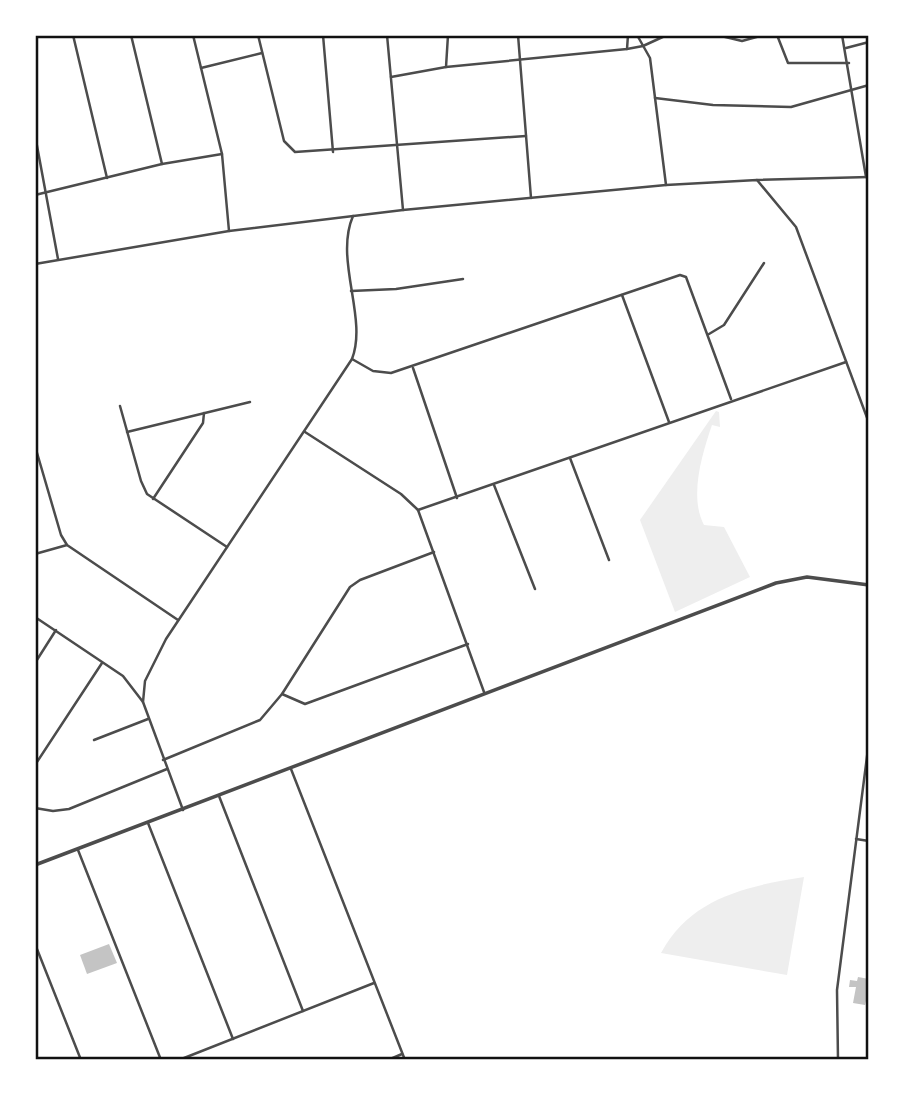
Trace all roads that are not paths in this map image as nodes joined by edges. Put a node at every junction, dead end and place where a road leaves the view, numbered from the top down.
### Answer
1 (73, 35) edge
2 (131, 35) edge
3 (193, 35) edge
4 (258, 35) edge
5 (323, 35) edge
6 (387, 35) edge
7 (448, 35) edge
8 (518, 35) edge
9 (628, 35) edge
10 (637, 35) edge
11 (667, 35) edge
12 (718, 35) edge
13 (764, 35) edge
14 (778, 35) edge
15 (842, 35) edge
16 (869, 42) edge
17 (643, 46) junction
18 (846, 48) junction
19 (627, 49) junction
20 (262, 53) junction
21 (519, 61) junction
22 (849, 63) junction
23 (446, 67) junction
24 (201, 68) junction
25 (391, 77) junction
26 (869, 85) edge
27 (853, 88) junction
28 (654, 98) junction
29 (35, 135) edge
30 (526, 136) junction
31 (397, 147) junction
32 (333, 152) junction
33 (222, 155) junction
34 (162, 164) junction
35 (868, 177) edge
36 (107, 178) junction
37 (758, 180) junction
38 (666, 185) junction
39 (48, 193) junction
40 (35, 195) edge
41 (531, 198) junction
42 (403, 210) junction
43 (353, 216) junction
44 (229, 231) junction
45 (58, 259) junction
46 (764, 263) dead end
47 (35, 264) edge
48 (463, 279) dead end
49 (351, 291) junction
50 (622, 295) junction
51 (709, 334) junction
52 (352, 359) junction
53 (846, 362) junction
54 (413, 367) junction
55 (731, 399) junction
56 (250, 402) dead end
57 (120, 406) dead end
58 (204, 413) junction
59 (669, 422) junction
60 (869, 423) edge
61 (127, 432) junction
62 (304, 432) junction
63 (35, 446) edge
64 (570, 457) junction
65 (494, 485) junction
66 (457, 498) junction
67 (153, 499) junction
68 (418, 510) junction
69 (67, 545) junction
70 (227, 547) junction
71 (434, 552) junction
72 (35, 554) edge
73 (609, 559) dead end
74 (869, 585) edge
75 (535, 589) dead end
76 (35, 617) edge
77 (179, 620) junction
78 (56, 631) junction
79 (468, 644) junction
80 (102, 662) junction
81 (35, 663) edge
82 (484, 692) junction
83 (282, 694) junction
84 (143, 702) junction
85 (148, 719) junction
86 (94, 740) dead end
87 (869, 741) edge
88 (162, 760) junction
89 (868, 763) edge
90 (35, 765) edge
91 (167, 769) junction
92 (291, 769) junction
93 (219, 796) junction
94 (35, 808) edge
95 (183, 810) junction
96 (148, 823) junction
97 (856, 839) junction
98 (869, 841) edge
99 (78, 849) junction
100 (35, 865) edge
101 (35, 944) edge
102 (374, 983) junction
103 (303, 1011) junction
104 (233, 1039) junction
105 (402, 1054) junction
106 (81, 1060) edge
107 (161, 1060) edge
108 (179, 1060) edge
109 (388, 1060) edge
110 (405, 1060) edge
111 (838, 1060) edge

1 - 36 street
2 - 34 street
3 - 24 street
4 - 20 street
5 - 32 street
6 - 25 street
7 - 23 street
8 - 21 street
9 - 19 street
10 - 17 street
11 - 17 street
12 - 13 street
14 - 22 street
15 - 18 street
16 - 18 street
17 - 19 street
17 - 28 street
18 - 22 street
19 - 21 street
20 - 24 street
20 - 32 street
21 - 23 street
21 - 30 street
22 - 27 street
23 - 25 street
24 - 33 street
25 - 31 street
26 - 27 street
27 - 28 street
27 - 35 street
28 - 38 street
29 - 39 street
30 - 31 street
30 - 41 street
31 - 32 street
31 - 42 street
33 - 34 street
33 - 44 street
34 - 36 street
35 - 37 street
36 - 39 street
37 - 38 street
37 - 53 street
38 - 41 street
39 - 40 street
39 - 45 street
41 - 42 street
42 - 43 street
43 - 44 street
43 - 49 street
44 - 45 street
45 - 47 street
46 - 51 street
48 - 49 street
49 - 52 street
50 - 51 street
50 - 54 street
50 - 59 street
51 - 55 street
52 - 54 street
52 - 62 street
53 - 55 street
53 - 60 street
54 - 66 street
55 - 59 street
56 - 58 street
57 - 61 street
58 - 61 street
58 - 67 street
59 - 64 street
61 - 67 street
62 - 68 street
62 - 70 street
63 - 69 street
64 - 65 street
64 - 73 street
65 - 66 street
65 - 75 street
66 - 68 street
67 - 70 street
68 - 71 street
69 - 72 street
69 - 77 street
70 - 77 street
71 - 79 street
71 - 83 street
74 - 82 street
76 - 78 street
77 - 84 street
78 - 80 street
78 - 81 street
79 - 82 street
79 - 83 street
80 - 84 street
80 - 90 street
82 - 92 street
83 - 88 street
84 - 85 street
85 - 86 street
85 - 88 street
87 - 89 street
88 - 91 street
89 - 97 street
91 - 94 street
91 - 95 street
92 - 93 street
92 - 102 street
93 - 95 street
93 - 103 street
95 - 96 street
96 - 99 street
96 - 104 street
97 - 98 street
97 - 111 street
99 - 100 street
99 - 107 street
101 - 106 street
102 - 103 street
102 - 105 street
103 - 104 street
104 - 108 street
105 - 109 street
105 - 110 street

